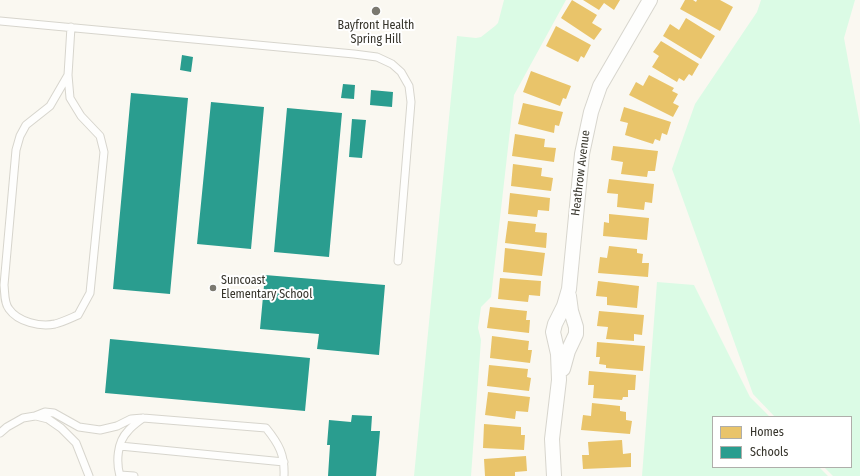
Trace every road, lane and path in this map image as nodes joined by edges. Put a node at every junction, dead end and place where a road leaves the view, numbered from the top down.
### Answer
1 (650, 0) edge
2 (0, 21) edge
3 (71, 27) junction
4 (68, 75) junction
5 (398, 261) dead end
6 (569, 289) junction
7 (559, 380) junction
8 (36, 416) junction
9 (143, 418) junction
10 (0, 433) edge
11 (120, 446) junction
12 (284, 462) junction
13 (120, 475) edge
14 (89, 476) edge
15 (134, 476) edge
16 (284, 476) edge
17 (554, 476) edge

1 - 6 street, Heathrow Avenue
2 - 3 lane
3 - 4 lane
3 - 5 lane
4 - 4 lane
6 - 7 street, Heathrow Avenue
6 - 7 street, Heathrow Avenue
7 - 17 street, Heathrow Avenue
8 - 9 lane
8 - 10 lane
8 - 14 lane
9 - 11 lane
9 - 12 lane
11 - 12 lane
11 - 13 lane
12 - 16 lane
13 - 15 lane

